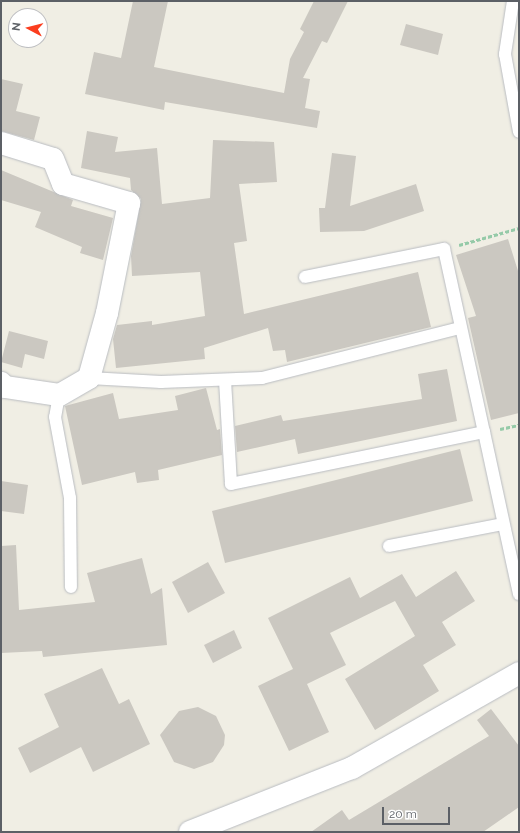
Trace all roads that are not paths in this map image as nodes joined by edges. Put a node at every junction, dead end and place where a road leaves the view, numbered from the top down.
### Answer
1 (514, 1) edge
2 (519, 132) edge
3 (1, 143) edge
4 (305, 277) dead end
5 (459, 328) junction
6 (89, 378) junction
7 (225, 380) junction
8 (1, 383) edge
9 (59, 395) junction
10 (484, 432) junction
11 (503, 524) junction
12 (389, 546) dead end
13 (70, 587) dead end
14 (519, 594) edge
15 (519, 673) edge
16 (190, 832) edge

1 - 2 lane
3 - 6 street
4 - 5 lane
5 - 7 lane
5 - 10 lane
6 - 7 lane
6 - 9 street
7 - 10 lane
8 - 9 street
9 - 13 lane
10 - 11 lane
11 - 12 lane
11 - 14 lane
15 - 16 street

